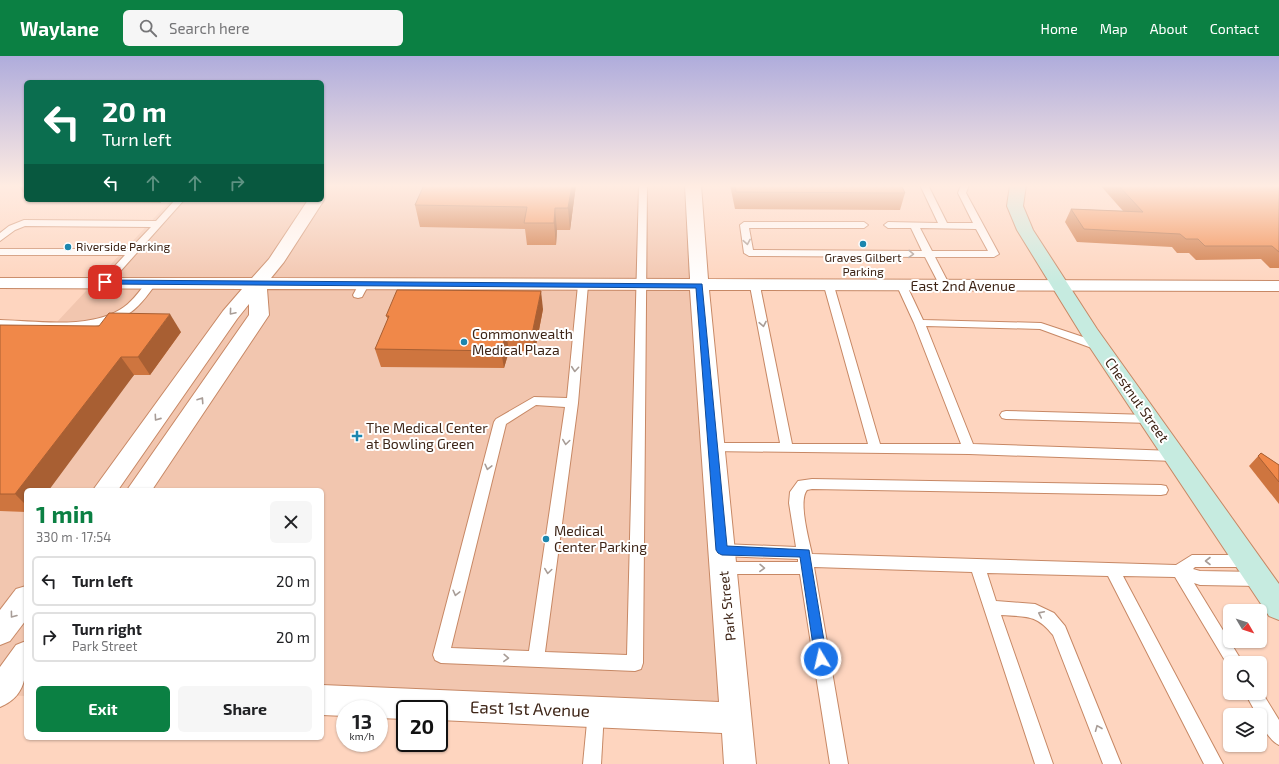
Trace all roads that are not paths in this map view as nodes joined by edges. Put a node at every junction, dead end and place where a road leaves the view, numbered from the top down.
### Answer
1 (164, 218) edge
2 (304, 218) edge
3 (642, 218) edge
4 (695, 218) edge
5 (940, 218) edge
6 (974, 218) edge
7 (1020, 218) edge
8 (159, 224) junction
9 (864, 225) dead end
10 (888, 225) dead end
11 (914, 225) junction
12 (943, 225) junction
13 (978, 226) junction
14 (0, 238) edge
15 (0, 252) edge
16 (133, 252) junction
17 (930, 254) junction
18 (105, 282) junction
19 (152, 282) junction
20 (0, 283) edge
21 (258, 283) junction
22 (583, 285) junction
23 (641, 285) junction
24 (699, 286) junction
25 (756, 286) junction
26 (828, 286) junction
27 (902, 286) junction
28 (945, 286) junction
29 (1061, 286) junction
30 (1279, 286) edge
31 (0, 323) edge
32 (920, 323) junction
33 (1100, 347) junction
34 (572, 403) junction
35 (1006, 415) dead end
36 (1150, 419) junction
37 (713, 448) junction
38 (787, 448) junction
39 (875, 448) junction
40 (969, 449) junction
41 (1175, 456) junction
42 (106, 488) edge
43 (140, 488) edge
44 (1161, 490) dead end
45 (722, 559) junction
46 (806, 560) junction
47 (1247, 561) junction
48 (977, 566) junction
49 (1112, 569) junction
50 (1179, 571) junction
51 (1259, 579) junction
52 (24, 601) edge
53 (991, 607) junction
54 (1279, 607) edge
55 (0, 632) edge
56 (1231, 656) edge
57 (24, 659) edge
58 (536, 659) junction
59 (7, 689) edge
60 (324, 700) edge
61 (1257, 700) edge
62 (596, 712) junction
63 (737, 718) junction
64 (1279, 736) edge
65 (592, 764) edge
66 (740, 764) edge
67 (839, 764) edge
68 (1044, 764) edge
69 (1112, 764) edge
70 (1214, 764) edge

1 - 8 lane
2 - 21 street
3 - 23 lane
4 - 24 street, Park Street
5 - 12 lane
6 - 13 lane
7 - 29 street, Chestnut Street
8 - 14 lane
8 - 16 lane
9 -> 17 lane
10 - 11 lane
11 - 12 lane
11 - 17 lane
12 - 13 lane
13 - 17 lane
15 - 16 lane
16 - 18 lane
17 - 28 lane
18 - 19 street, East 2nd Avenue
18 - 20 street, East 2nd Avenue
19 - 21 street, East 2nd Avenue
19 - 31 lane
21 - 22 street, East 2nd Avenue
21 -> 42 street
43 -> 21 street
22 - 23 street, East 2nd Avenue
22 -> 34 lane
23 - 24 street, East 2nd Avenue
23 - 58 lane
24 - 25 street, East 2nd Avenue
24 - 37 street, Park Street
25 - 26 street, East 2nd Avenue
25 -> 38 lane
26 - 27 street, East 2nd Avenue
26 - 39 lane
27 - 28 street, East 2nd Avenue
27 - 32 lane
28 - 29 street, East 2nd Avenue
29 - 30 street, East 2nd Avenue
29 - 33 street, Chestnut Street
32 - 33 lane
32 - 40 lane
33 - 36 street, Chestnut Street
34 -> 58 lane
34 -> 58 lane
35 - 36 lane
36 - 41 street, Chestnut Street
37 - 38 lane
37 - 45 street, Park Street
38 - 39 lane
39 - 40 lane
40 - 41 lane
41 - 47 street, Chestnut Street
44 - 46 lane
45 - 46 lane
45 - 63 street, Park Street
46 - 48 lane
46 - 67 lane
47 -> 50 lane
47 - 51 street, Chestnut Street
48 - 49 lane
48 - 53 lane
49 - 50 lane
49 - 70 lane
50 - 51 lane
50 - 56 lane
51 - 54 street, Chestnut Street
52 -> 55 street
53 - 68 lane
69 -> 53 lane
57 - 59 street
60 - 62 street, East 1st Avenue
61 - 64 lane
62 - 63 street, East 1st Avenue
62 - 65 lane
63 - 66 street, Park Street

